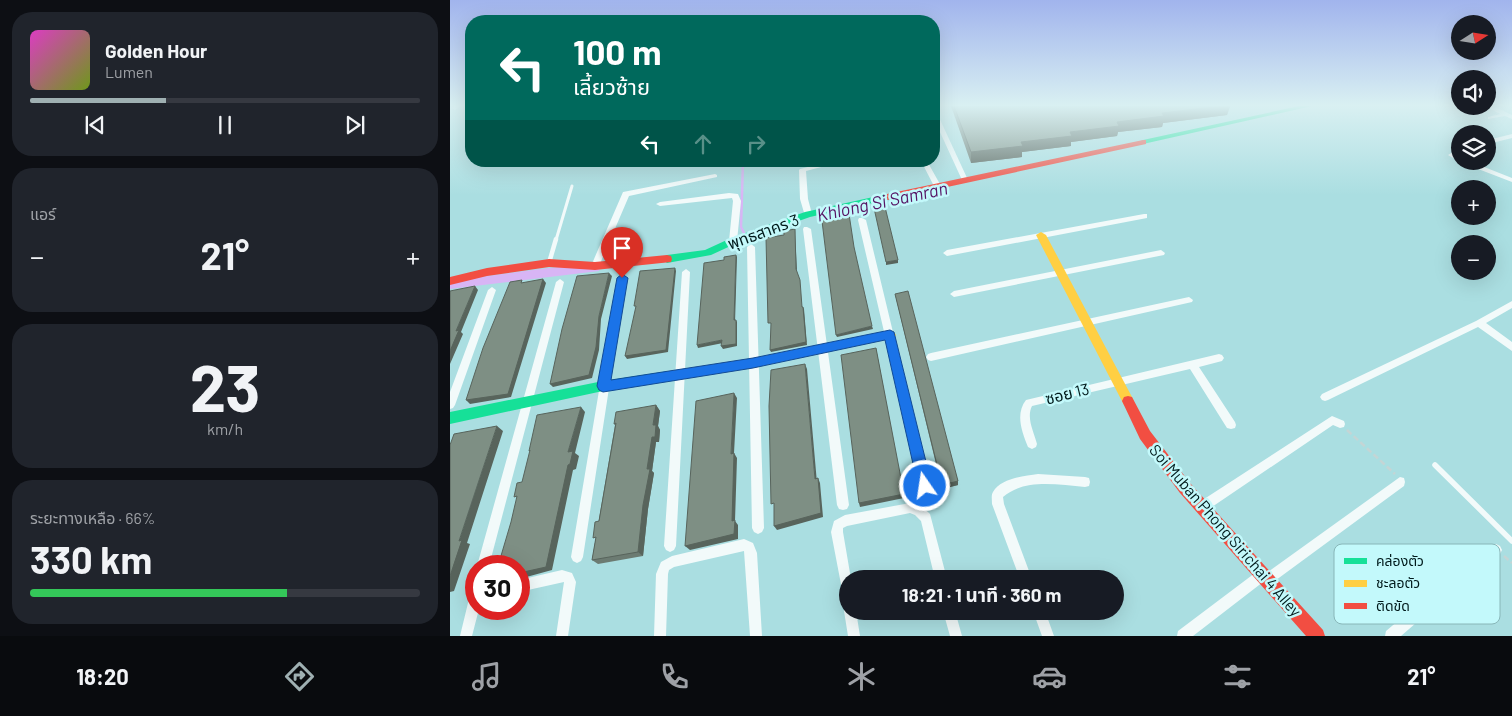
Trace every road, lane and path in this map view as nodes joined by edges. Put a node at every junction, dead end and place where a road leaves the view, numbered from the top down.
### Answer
1 (944, 136) edge
2 (1170, 136) edge
3 (1512, 136) edge
4 (1496, 140) edge
5 (815, 167) edge
6 (927, 167) edge
7 (1485, 170) edge
8 (715, 176) dead end
9 (965, 180) junction
10 (1512, 180) edge
11 (572, 186) dead end
12 (937, 186) junction
13 (660, 204) dead end
14 (808, 214) junction
15 (1144, 216) dead end
16 (862, 220) dead end
17 (807, 229) dead end
18 (1041, 234) junction
19 (733, 240) junction
20 (751, 247) dead end
21 (947, 253) dead end
22 (1161, 253) dead end
23 (549, 263) junction
24 (595, 266) junction
25 (686, 272) dead end
26 (1061, 272) junction
27 (622, 278) dead end
28 (450, 281) edge
29 (560, 282) dead end
30 (492, 290) dead end
31 (954, 294) dead end
32 (1189, 300) dead end
33 (1512, 304) edge
34 (1086, 322) junction
35 (1479, 322) junction
36 (890, 335) junction
37 (1512, 347) edge
38 (822, 349) junction
39 (932, 357) dead end
40 (1219, 358) dead end
41 (753, 363) junction
42 (1192, 364) junction
43 (680, 374) junction
44 (1117, 381) junction
45 (603, 386) junction
46 (1325, 397) dead end
47 (527, 402) junction
48 (450, 405) edge
49 (450, 418) edge
50 (1340, 424) joint
51 (1230, 425) dead end
52 (1032, 444) dead end
53 (1435, 465) dead end
54 (1085, 482) dead end
55 (1400, 482) joint
56 (925, 486) dead end
57 (843, 505) dead end
58 (1202, 507) junction
59 (910, 508) joint
60 (758, 528) dead end
61 (837, 532) joint
62 (1512, 541) edge
63 (670, 546) dead end
64 (486, 555) edge
65 (577, 557) dead end
66 (844, 570) edge
67 (939, 570) edge
68 (1023, 570) edge
69 (1265, 576) junction
70 (530, 583) edge
71 (470, 620) edge
72 (851, 620) edge
73 (952, 620) edge
74 (1042, 620) edge
75 (1405, 624) edge
76 (466, 636) edge
77 (562, 636) edge
78 (660, 636) edge
79 (756, 636) edge
80 (854, 636) edge
81 (956, 636) edge
82 (1048, 636) edge
83 (1183, 636) edge
84 (1317, 636) edge
85 (1391, 636) edge

1 - 9 street
2 - 9 street, พุทธสาคร 3
3 - 4 street
5 - 14 street
6 - 12 street
7 - 10 street
8 - 24 street
9 - 12 street, พุทธสาคร 3
11 - 23 lane
12 - 14 street, พุทธสาคร 3
13 - 19 street
14 - 19 street, พุทธสาคร 3
15 - 18 street
16 - 36 street
17 - 38 street
18 - 21 street
18 - 26 street, Soi Muban Phong Sirichai 4 Alley
19 - 24 street, พุทธสาคร 3
20 - 41 street
22 - 26 street
23 - 24 street, พุทธสาคร 3
23 - 28 street, พุทธสาคร 3
25 - 43 street
26 - 31 street
26 - 34 street, Soi Muban Phong Sirichai 4 Alley
27 - 45 street
29 - 47 street
30 - 48 street
32 - 34 street
33 - 35 street
34 - 39 street
34 - 44 street, Soi Muban Phong Sirichai 4 Alley
35 - 37 street
35 - 46 street
36 - 38 street
36 - 56 street
38 - 41 street
38 - 57 street
40 - 42 street, ซอย 13
41 - 43 street
41 - 60 street
42 - 44 street, ซอย 13
42 - 51 street
43 - 45 street
43 - 63 street
44 - 52 street, ซอย 13
44 - 58 street, Soi Muban Phong Sirichai 4 Alley
45 - 47 street
45 - 65 street
47 - 49 street
47 - 64 street
50 - 55 path
50 - 58 street
53 - 62 lane
54 - 68 street
55 - 69 street
58 - 69 street, Soi Muban Phong Sirichai 4 Alley
59 - 61 street
59 - 67 street
61 - 66 street
69 - 83 street
69 - 84 street, Soi Muban Phong Sirichai 4 Alley
70 - 77 street
71 - 76 street
72 - 80 street
73 - 81 street
74 - 82 street
75 - 85 street
78 - 79 street

